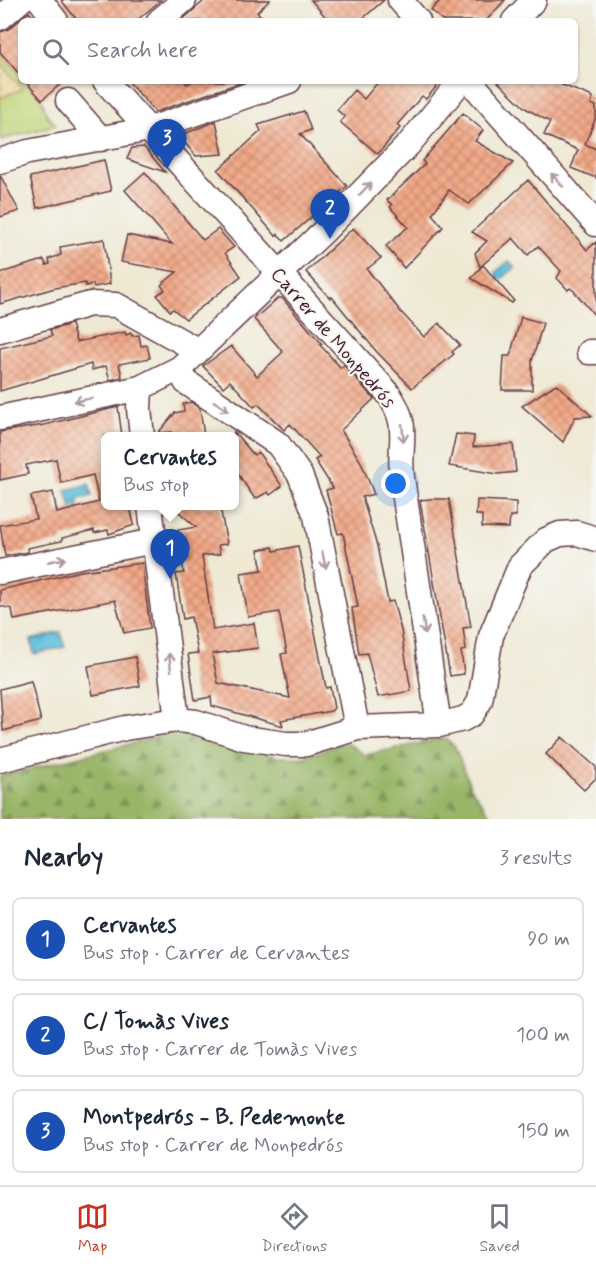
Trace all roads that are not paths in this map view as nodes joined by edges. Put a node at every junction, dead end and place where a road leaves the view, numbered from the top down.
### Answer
1 (21, 0) edge
2 (40, 0) edge
3 (184, 0) edge
4 (534, 0) edge
5 (0, 18) edge
6 (54, 18) edge
7 (163, 18) edge
8 (517, 18) edge
9 (108, 84) edge
10 (280, 84) edge
11 (459, 84) edge
12 (473, 84) edge
13 (68, 101) dead end
14 (150, 129) junction
15 (101, 138) junction
16 (0, 161) edge
17 (596, 224) edge
18 (278, 274) junction
19 (0, 330) edge
20 (197, 350) junction
21 (180, 368) junction
22 (140, 388) junction
23 (0, 418) edge
24 (142, 432) edge
25 (150, 510) edge
26 (596, 539) edge
27 (154, 541) junction
28 (0, 572) edge
29 (177, 720) junction
30 (439, 725) junction
31 (357, 728) junction
32 (0, 760) edge

1 - 5 street
2 - 6 street
3 - 7 street
4 - 8 street
9 - 14 street, Carrer de Monpedrós
10 - 14 street
18 -> 11 street
17 -> 12 street
13 - 15 street
14 - 15 street
14 - 18 street, Carrer de Monpedrós
15 - 16 street
18 - 20 street
18 -> 30 street, Carrer de Monpedrós
19 - 20 street
20 - 21 street
21 - 22 street
21 -> 31 street
22 -> 23 street
22 - 24 street
25 - 27 street
26 - 30 street
28 -> 27 street
29 -> 27 street
29 - 31 street
29 - 32 street
30 - 31 street

